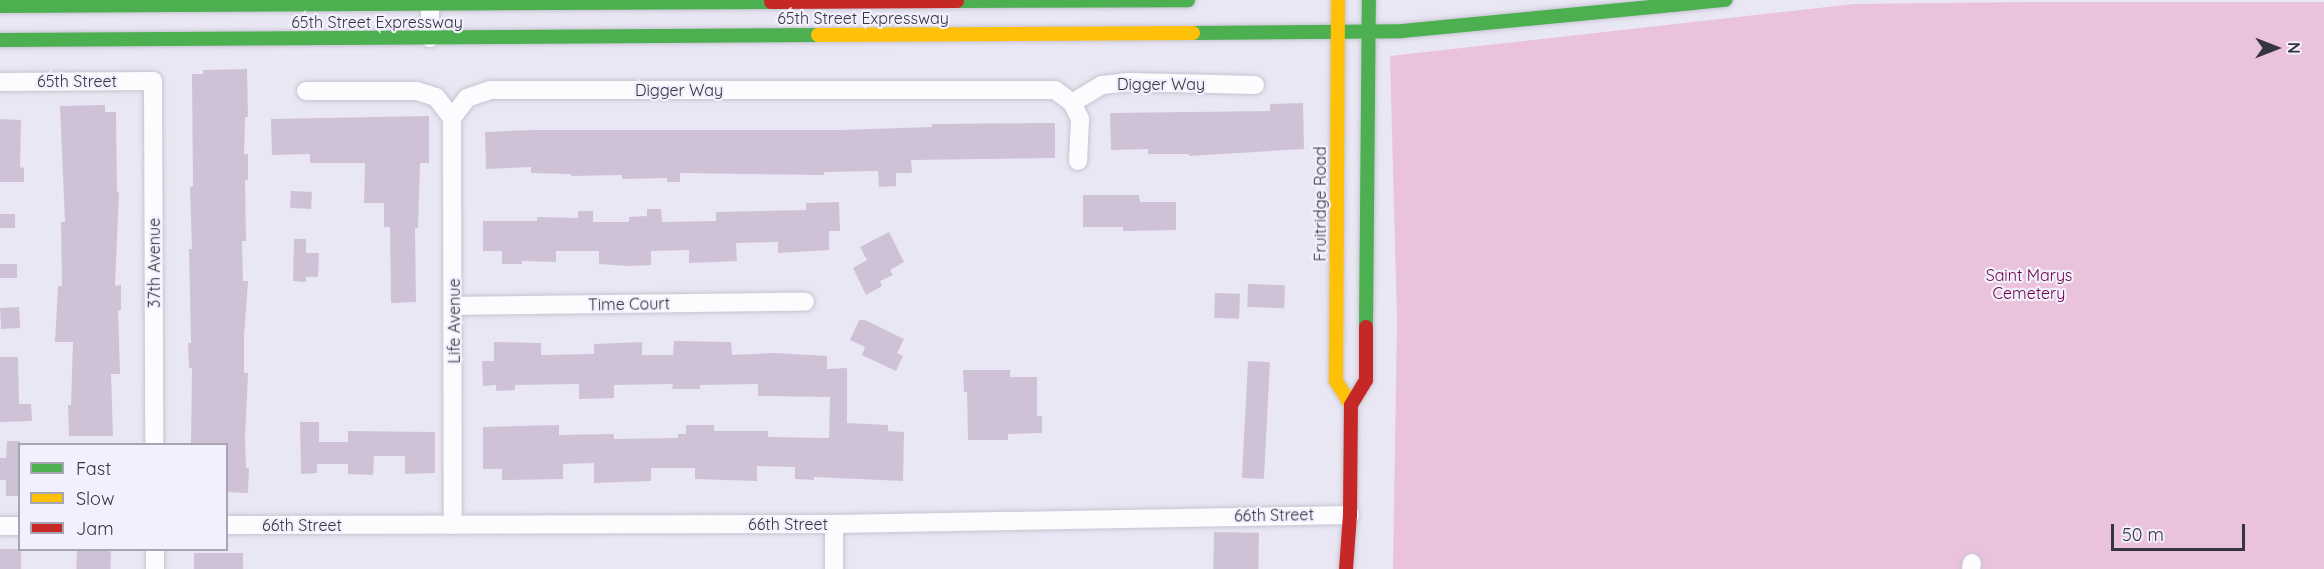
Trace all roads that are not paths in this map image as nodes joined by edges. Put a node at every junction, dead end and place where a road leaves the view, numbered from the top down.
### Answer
1 (1188, 0) edge
2 (1338, 0) edge
3 (1369, 0) edge
4 (1726, 0) edge
5 (430, 2) edge
6 (0, 6) edge
7 (1369, 31) junction
8 (1338, 32) junction
9 (430, 38) junction
10 (0, 40) edge
11 (0, 81) edge
12 (153, 81) joint
13 (1255, 84) dead end
14 (306, 91) dead end
15 (1072, 104) junction
16 (452, 118) junction
17 (1078, 161) dead end
18 (805, 302) dead end
19 (454, 306) junction
20 (1351, 405) junction
21 (154, 443) edge
22 (1350, 514) junction
23 (834, 524) junction
24 (228, 525) edge
25 (453, 525) junction
26 (0, 526) edge
27 (18, 526) edge
28 (155, 551) edge
29 (155, 569) edge
30 (834, 569) edge
31 (1346, 569) edge

1 - 5 main road, 65th Street Expressway
2 - 8 main road, Fruitridge Road
3 - 7 main road
4 - 7 main road, 65th Street Expressway
5 - 6 main road, 65th Street Expressway
5 - 9 street
7 - 8 main road, 65th Street Expressway
7 - 20 main road
8 - 9 main road, 65th Street Expressway
8 - 20 main road, Fruitridge Road
9 - 10 main road, 65th Street Expressway
11 - 12 street, 65th Street
12 - 21 street, 37th Avenue
13 - 15 street, Digger Way
14 - 16 street
15 - 16 street, Digger Way
15 - 17 street
16 - 19 street, Life Avenue
18 - 19 street, Time Court
19 - 25 street, Life Avenue
20 - 22 main road
22 - 23 street, 66th Street
22 - 31 main road
23 - 25 street, 66th Street
23 - 30 street
24 - 25 street, 66th Street
26 - 27 street
28 - 29 street

